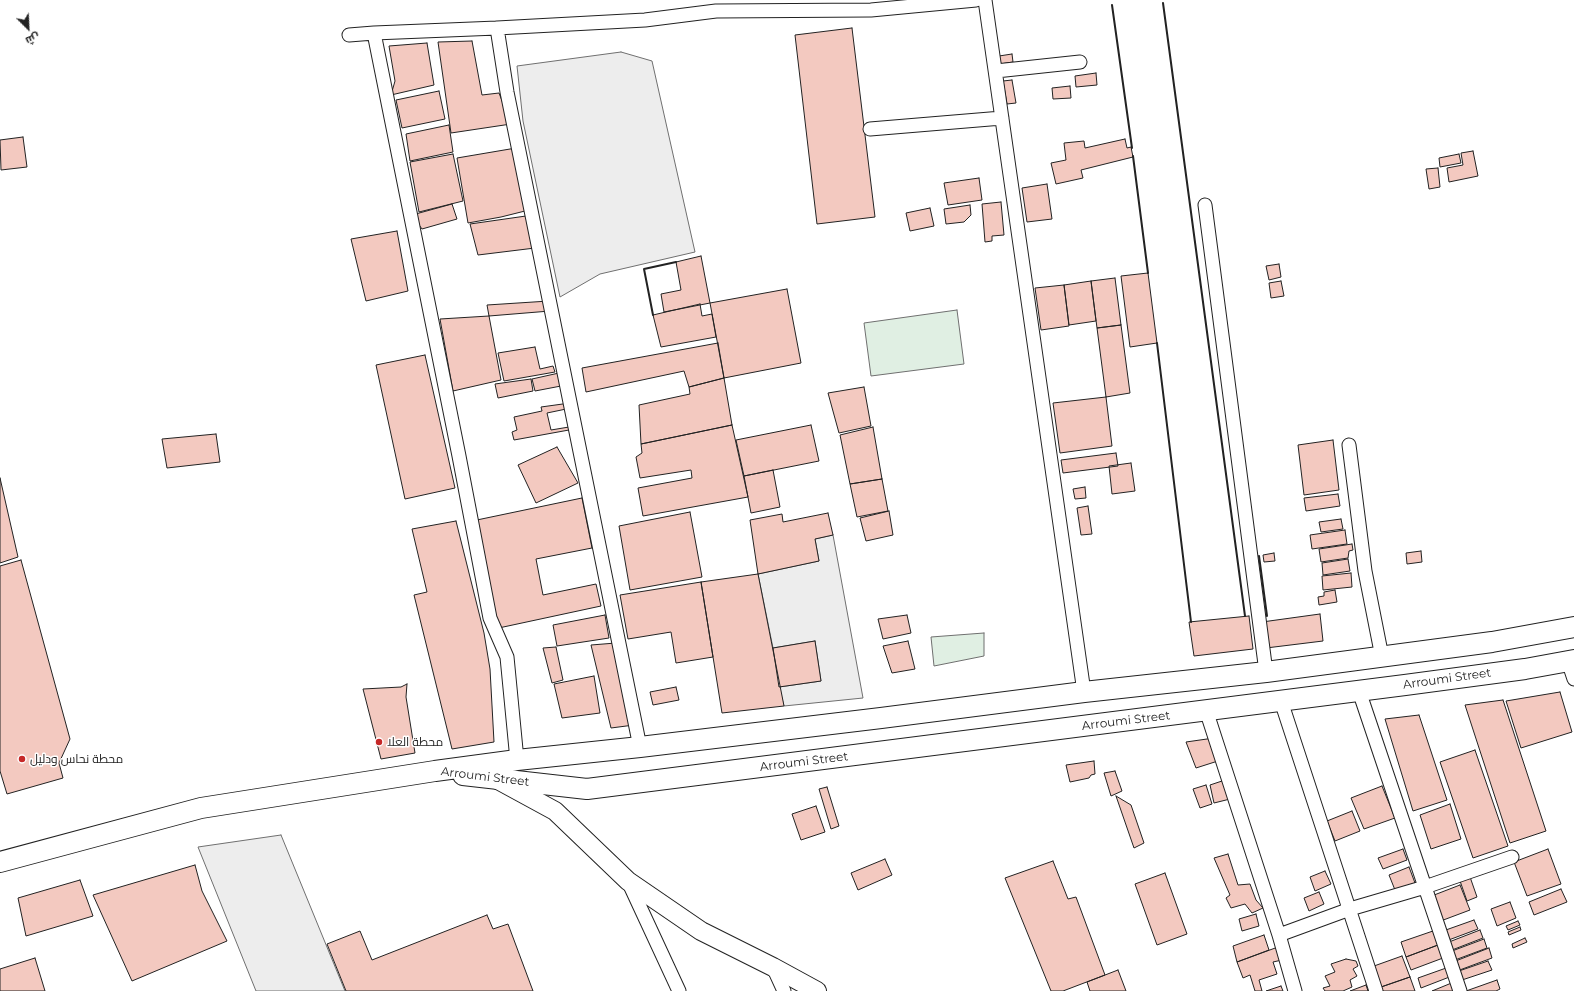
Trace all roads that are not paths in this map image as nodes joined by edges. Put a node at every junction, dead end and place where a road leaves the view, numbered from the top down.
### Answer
1 (976, 0) edge
2 (986, 0) edge
3 (497, 28) junction
4 (374, 33) junction
5 (349, 35) dead end
6 (1080, 62) dead end
7 (996, 71) junction
8 (1002, 118) junction
9 (870, 129) dead end
10 (1205, 205) dead end
11 (1349, 446) dead end
12 (1574, 627) edge
13 (1401, 654) junction
14 (1382, 657) junction
15 (1572, 667) edge
16 (1266, 672) junction
17 (1405, 685) junction
18 (1359, 690) junction
19 (1084, 692) junction
20 (1281, 701) junction
21 (1206, 710) junction
22 (640, 747) junction
23 (517, 760) junction
24 (435, 771) junction
25 (495, 778) junction
26 (1512, 857) dead end
27 (0, 862) edge
28 (628, 881) junction
29 (1425, 887) junction
30 (1350, 909) junction
31 (1279, 935) junction
32 (773, 967) junction
33 (679, 991) edge
34 (784, 991) edge
35 (817, 991) edge
36 (1295, 991) edge
37 (1376, 991) edge
38 (1460, 991) edge

1 - 3 street
2 - 7 street
3 - 4 street
3 - 22 street
4 - 5 street
4 - 23 street
6 - 7 street
7 - 8 street
8 - 9 street
8 - 19 street
10 - 16 street
11 - 14 street
12 - 13 main road, Arroumi Street
13 - 14 main road, Arroumi Street
13 - 17 main road
14 - 16 main road, Arroumi Street
15 - 17 main road, Arroumi Street
16 - 19 main road, Arroumi Street
17 - 18 main road, Arroumi Street
18 - 20 main road, Arroumi Street
18 - 29 street
19 - 22 main road, Arroumi Street
20 - 21 main road, Arroumi Street
20 - 30 street
21 - 25 main road, Arroumi Street
21 - 31 street
22 - 23 main road, Arroumi Street
23 - 24 main road, Arroumi Street
24 - 25 main road, Arroumi Street
24 - 27 main road
25 - 28 main road
26 - 29 street
28 - 32 main road
28 - 33 street
29 - 30 street
29 - 38 street
30 - 31 street
30 - 37 street
31 - 36 street
32 - 34 street
32 - 35 main road

